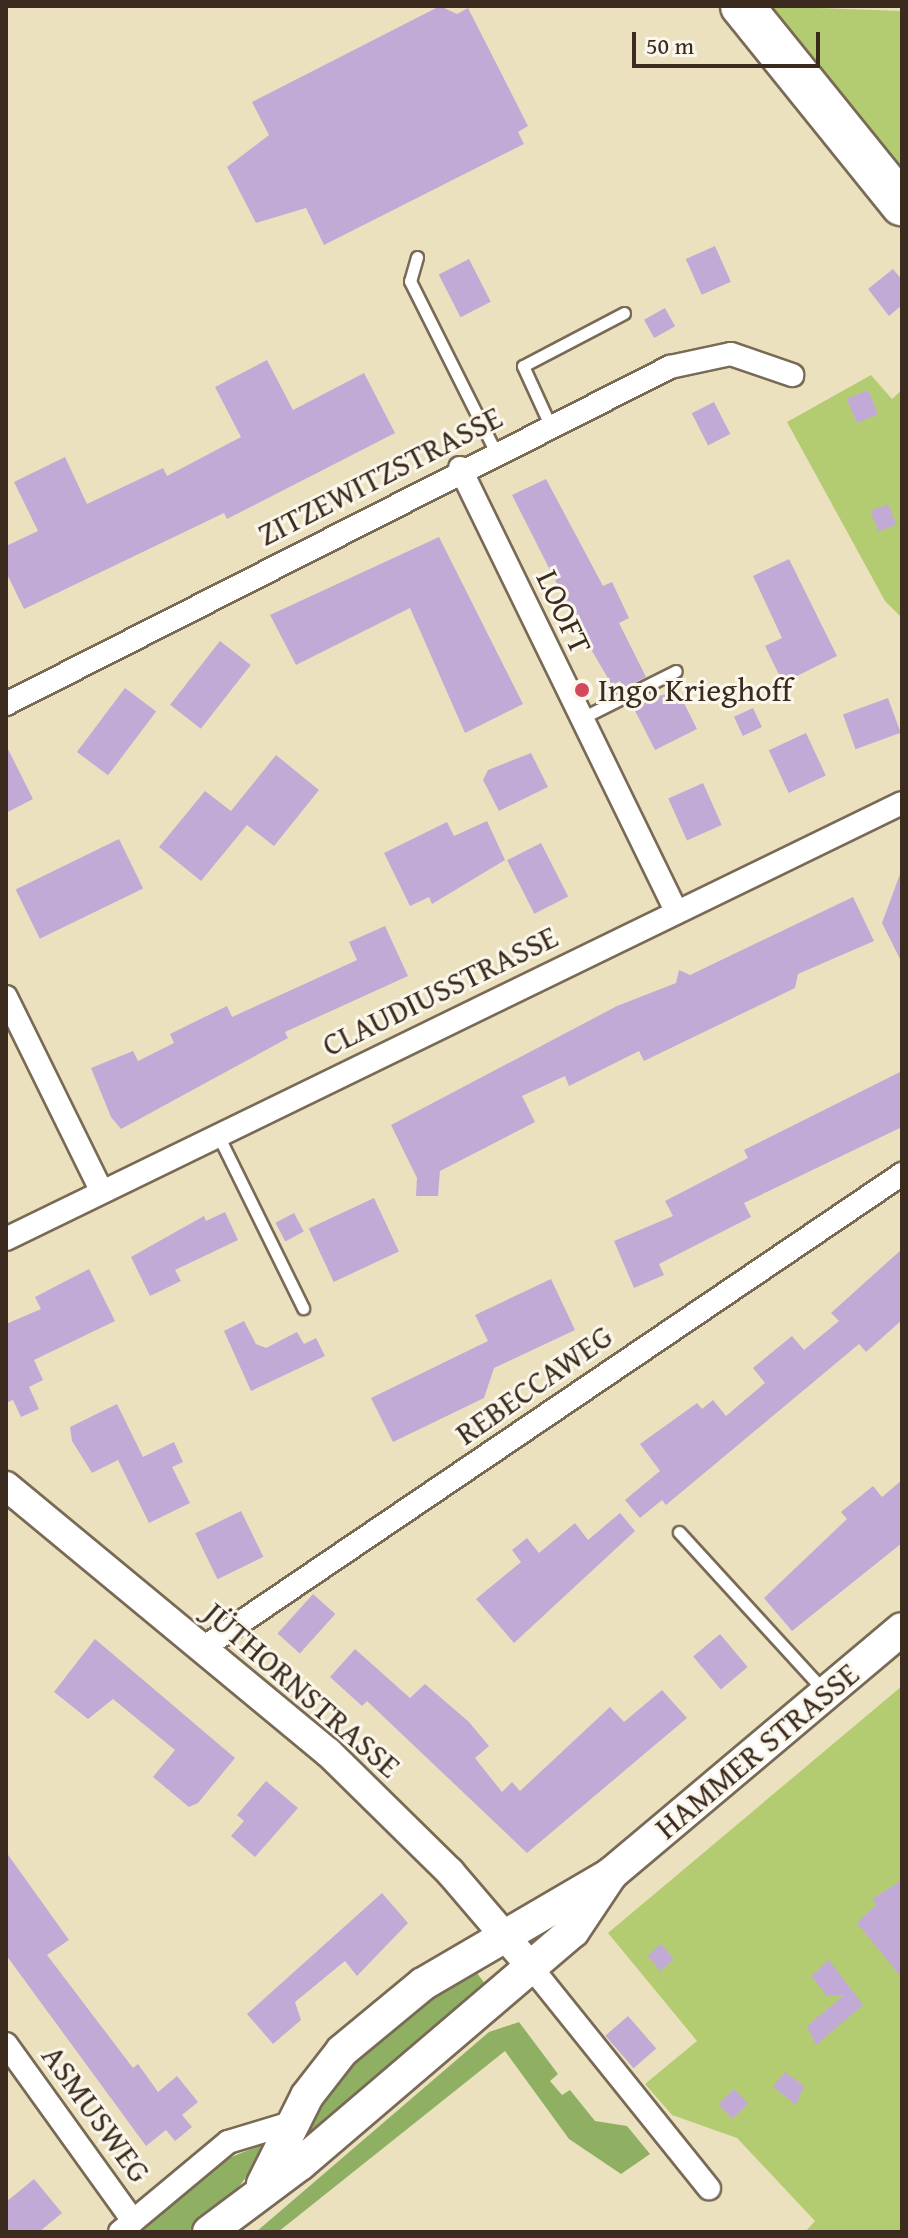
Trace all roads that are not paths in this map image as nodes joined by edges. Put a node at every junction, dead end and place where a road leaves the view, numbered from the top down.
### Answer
1 (742, 6) edge
2 (902, 204) edge
3 (417, 257) dead end
4 (624, 313) dead end
5 (792, 375) dead end
6 (550, 425) junction
7 (495, 451) junction
8 (460, 468) junction
9 (676, 671) dead end
10 (6, 704) edge
11 (580, 719) junction
12 (902, 803) edge
13 (677, 912) junction
14 (6, 997) edge
15 (218, 1134) junction
16 (902, 1174) edge
17 (102, 1192) junction
18 (6, 1239) edge
19 (303, 1308) dead end
20 (6, 1486) edge
21 (679, 1532) dead end
22 (902, 1629) edge
23 (203, 1648) junction
24 (826, 1693) junction
25 (611, 1874) junction
26 (503, 1935) junction
27 (531, 1967) junction
28 (6, 2044) edge
29 (294, 2122) junction
30 (263, 2184) junction
31 (709, 2188) dead end
32 (127, 2226) edge
33 (209, 2232) edge

1 - 2 highway
3 - 7 lane
4 - 6 lane
5 - 6 street, ZITZEWITZSTRASSE
6 - 7 street, ZITZEWITZSTRASSE
7 - 8 street, ZITZEWITZSTRASSE
8 - 10 street, ZITZEWITZSTRASSE
8 - 11 street, LOOFT
9 - 11 lane
11 - 13 street, LOOFT
12 - 13 street, CLAUDIUSSTRASSE
13 - 15 street, CLAUDIUSSTRASSE
14 - 17 street
15 - 17 street, CLAUDIUSSTRASSE
15 - 19 lane
16 - 23 street, REBECCAWEG
17 - 18 street, CLAUDIUSSTRASSE
20 - 23 street, JÜTHORNSTRASSE
21 - 24 lane
22 - 24 main road, HAMMER STRASSE
23 - 26 street, JÜTHORNSTRASSE
24 - 25 main road, HAMMER STRASSE
25 - 26 main road, HAMMER STRASSE
25 - 27 main road, HAMMER STRASSE
26 - 27 street, JÜTHORNSTRASSE
26 - 29 main road, HAMMER STRASSE
27 - 30 main road, HAMMER STRASSE
27 - 31 street
28 - 32 street, ASMUSWEG
29 - 30 main road, HAMMER STRASSE
29 - 32 street
30 - 33 main road, HAMMER STRASSE

